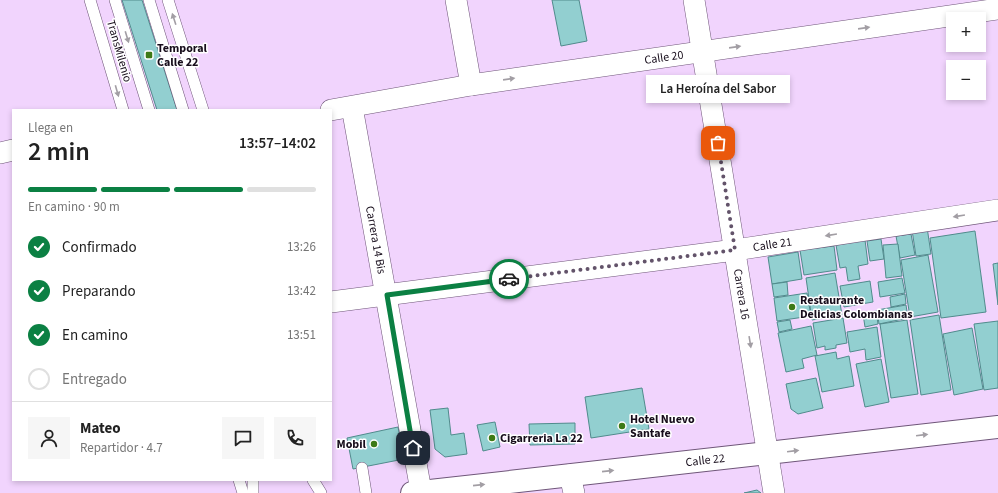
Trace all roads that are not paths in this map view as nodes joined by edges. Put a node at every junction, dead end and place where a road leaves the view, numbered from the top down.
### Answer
1 (90, 0) edge
2 (116, 0) edge
3 (149, 0) edge
4 (168, 0) edge
5 (456, 0) edge
6 (694, 0) edge
7 (998, 9) edge
8 (703, 51) junction
9 (471, 85) junction
10 (352, 107) junction
11 (123, 109) edge
12 (149, 109) edge
13 (183, 109) edge
14 (203, 109) edge
15 (332, 110) edge
16 (12, 150) edge
17 (0, 153) edge
18 (998, 210) edge
19 (735, 250) junction
20 (387, 295) junction
21 (332, 302) edge
22 (998, 426) edge
23 (768, 454) junction
24 (362, 468) dead end
25 (239, 481) edge
26 (253, 481) edge
27 (314, 481) edge
28 (321, 481) edge
29 (572, 484) edge
30 (416, 492) edge
31 (243, 493) edge
32 (253, 493) edge
33 (322, 493) edge
34 (326, 493) edge
35 (366, 493) edge
36 (774, 493) edge

1 -> 11 lane, TransMilenio
2 -> 12 lane, TransMilenio
3 - 13 lane
14 -> 4 lane
5 - 9 street
6 - 8 street, Carrera 16
8 -> 7 street, Calle 20
9 -> 8 street, Calle 20
8 - 19 street, Carrera 16
9 - 10 street, Calle 20
10 - 15 street, Calle 20
10 - 20 street, Carrera 14 Bis
16 - 17 street
18 -> 19 street, Calle 21
19 - 20 street, Calle 21
19 -> 23 street, Carrera 16
20 - 21 street, Calle 21
20 - 30 street, Carrera 14 Bis
23 -> 22 street, Calle 22
29 -> 23 street, Calle 22
23 - 36 street, Carrera 16
24 - 35 lane
25 - 31 lane
26 - 32 lane
27 - 33 lane
28 - 34 lane
30 -> 29 street, Calle 22

